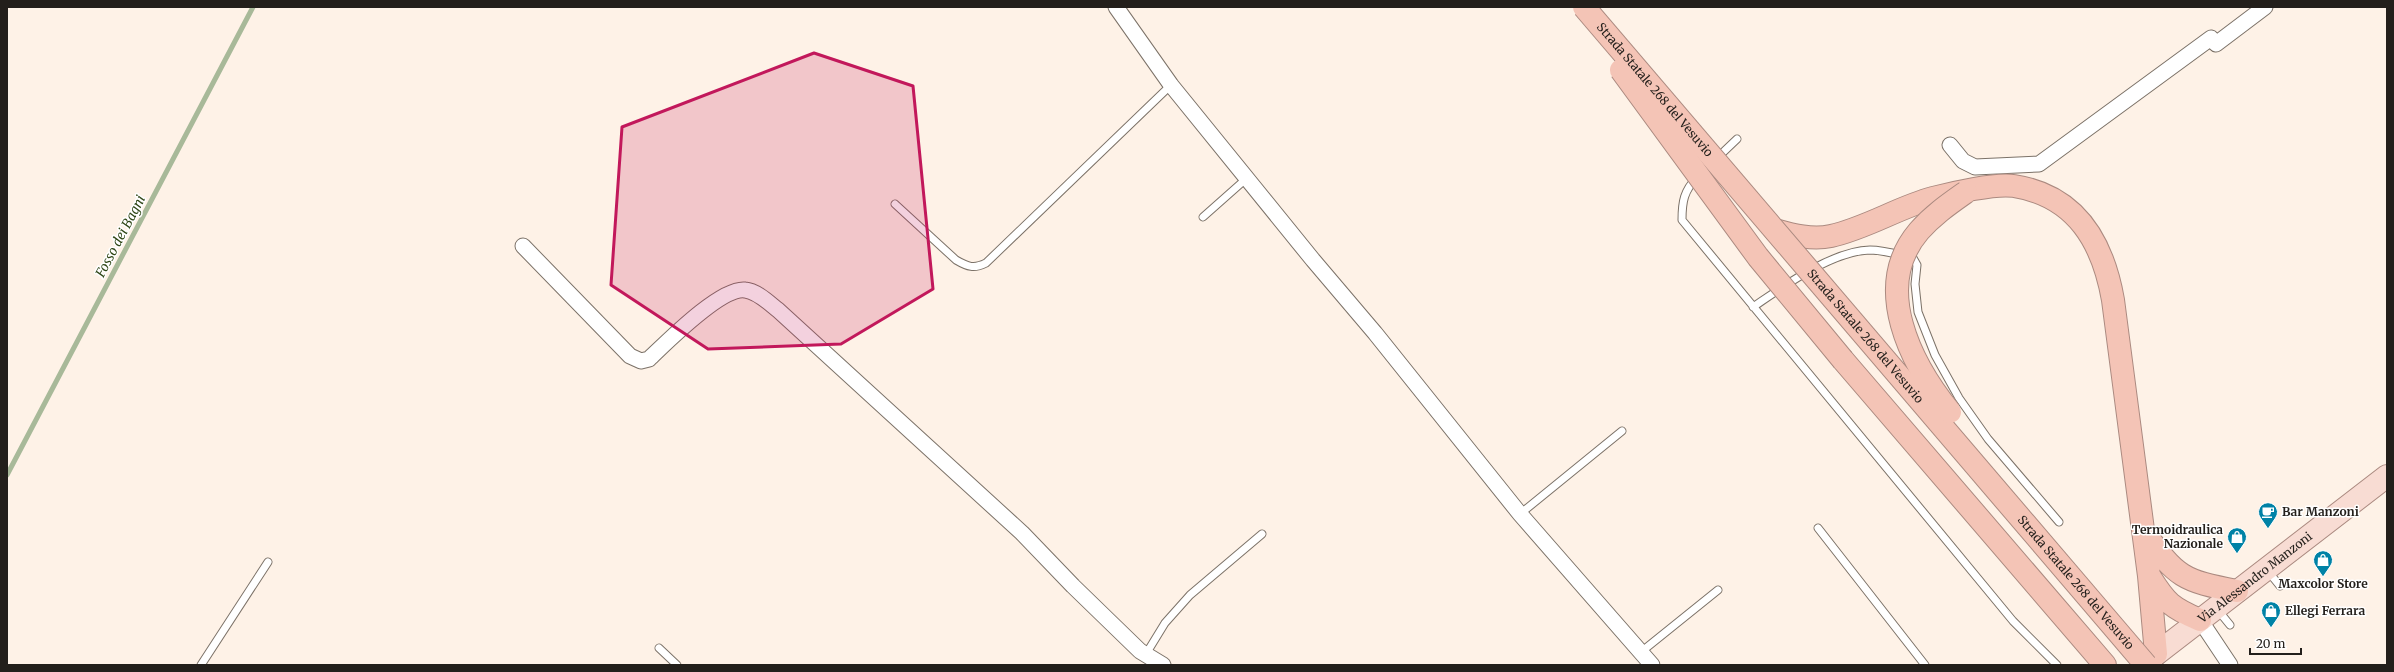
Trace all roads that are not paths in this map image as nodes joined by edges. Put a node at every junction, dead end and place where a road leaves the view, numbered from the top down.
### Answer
1 (1116, 7) edge
2 (1579, 7) edge
3 (1584, 7) edge
4 (2265, 7) edge
5 (1171, 85) junction
6 (1737, 139) dead end
7 (1950, 145) dead end
8 (1248, 177) junction
9 (1966, 192) junction
10 (895, 204) dead end
11 (1203, 217) dead end
12 (1775, 230) junction
13 (523, 246) dead end
14 (1753, 307) junction
15 (1622, 431) dead end
16 (2387, 476) edge
17 (1520, 514) junction
18 (2059, 522) dead end
19 (1818, 528) dead end
20 (2143, 530) junction
21 (1262, 534) dead end
22 (2036, 534) junction
23 (268, 562) dead end
24 (2266, 569) junction
25 (2149, 576) junction
26 (2184, 577) junction
27 (2280, 586) dead end
28 (1718, 590) dead end
29 (2237, 591) junction
30 (2208, 614) junction
31 (2230, 625) dead end
32 (660, 648) dead end
33 (1641, 652) junction
34 (1146, 654) junction
35 (2148, 661) edge
36 (201, 665) edge
37 (677, 665) edge
38 (1163, 665) edge
39 (1652, 665) edge
40 (1925, 665) edge
41 (2057, 665) edge
42 (2105, 665) edge
43 (2230, 665) edge

1 - 5 street
2 - 42 highway, bridge
3 - 12 highway, Strada Statale 268 del Vesuvio, bridge
4 - 7 street
5 - 8 street
5 - 10 lane
6 - 14 lane
8 - 11 lane
8 - 17 street
9 - 12 highway, bridge
9 - 20 highway
9 - 22 highway, bridge
12 - 22 highway, Strada Statale 268 del Vesuvio, bridge
13 - 34 street
14 - 18 lane
14 - 41 lane
15 - 17 lane
16 - 24 main road, Via Alessandro Manzoni
17 - 33 street
19 - 40 lane
20 - 25 highway
20 - 26 highway
21 - 34 lane
22 - 35 highway, Strada Statale 268 del Vesuvio, bridge
23 - 36 lane
24 - 27 lane
24 - 29 main road, Via Alessandro Manzoni
25 - 30 highway
25 - 35 highway
26 - 29 highway
26 - 30 highway
28 - 33 lane
29 - 30 main road, Via Alessandro Manzoni
30 - 31 lane
30 - 35 main road, Via Alessandro Manzoni
30 - 43 street
32 - 37 lane
33 - 39 street
34 - 38 street

